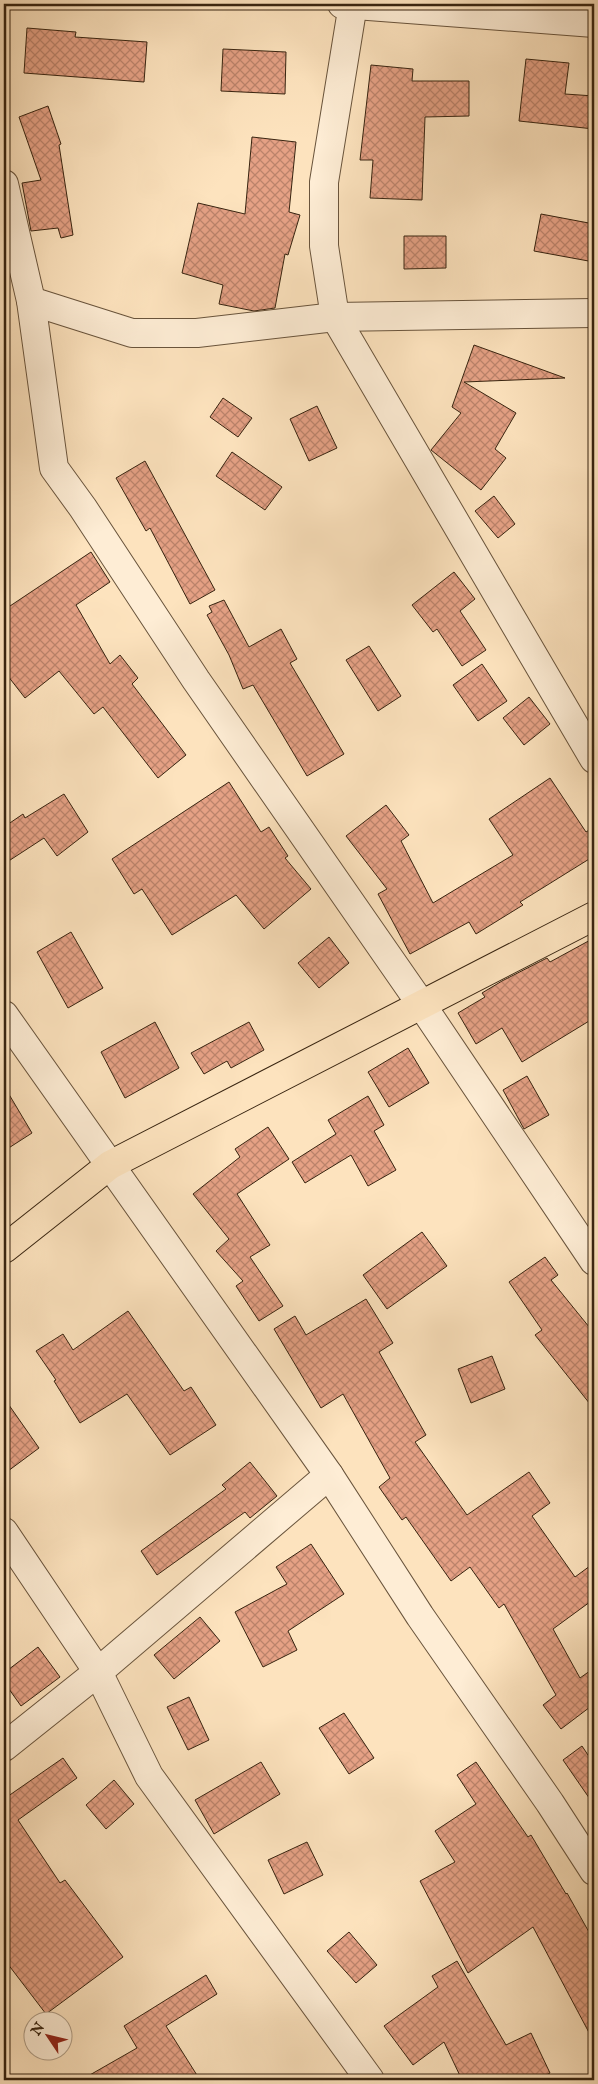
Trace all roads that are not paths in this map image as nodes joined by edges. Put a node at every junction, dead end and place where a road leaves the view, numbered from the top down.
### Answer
1 (349, 4) edge
2 (594, 22) edge
3 (4, 184) edge
4 (31, 301) junction
5 (594, 313) edge
6 (335, 317) junction
7 (594, 759) edge
8 (594, 916) edge
9 (421, 1004) junction
10 (4, 1015) edge
11 (110, 1165) junction
12 (4, 1249) edge
13 (594, 1261) edge
14 (329, 1475) junction
15 (4, 1532) edge
16 (98, 1672) junction
17 (4, 1747) edge
18 (594, 1871) edge
19 (370, 2080) edge

1 - 2 street
1 - 6 street
3 - 4 street
4 - 6 street
4 - 9 street
5 - 6 street
6 - 7 street
8 - 9 main road
9 - 11 main road
9 - 13 street
10 - 11 street
11 - 12 main road
11 - 14 street
14 - 16 street
14 - 18 street
15 - 16 street
16 - 17 street
16 - 19 street

